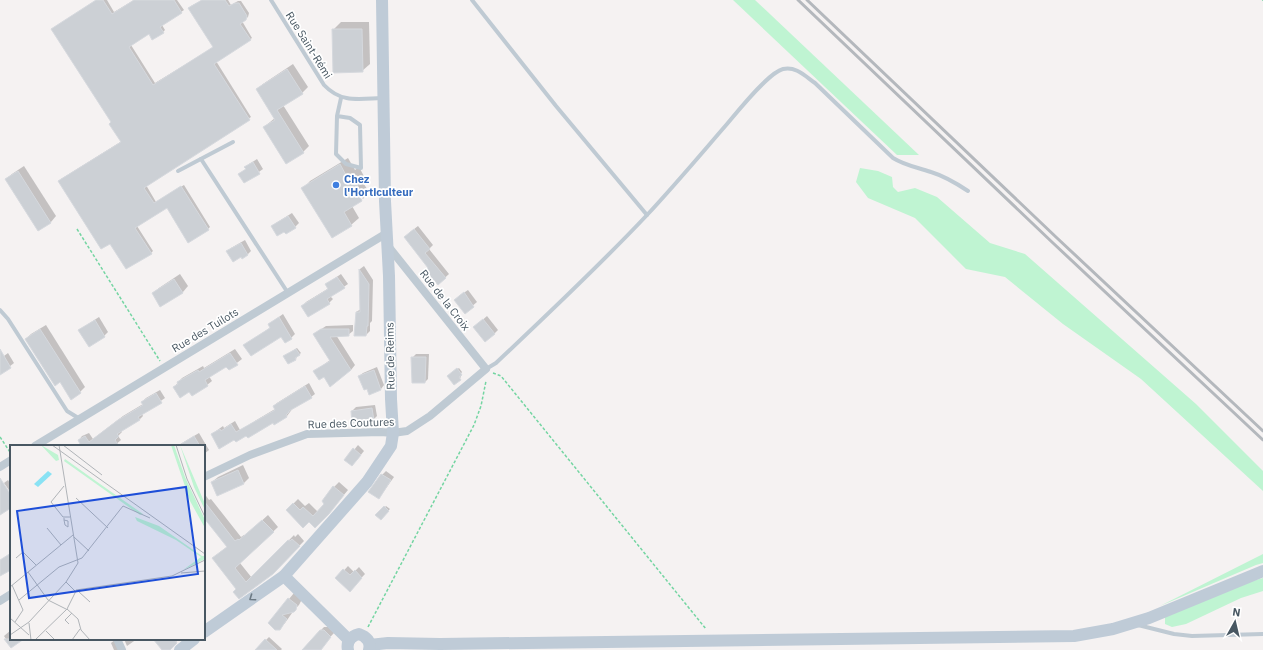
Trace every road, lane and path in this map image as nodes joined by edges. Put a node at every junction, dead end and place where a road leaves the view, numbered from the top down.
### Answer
1 (271, 0) edge
2 (382, 0) edge
3 (472, 0) edge
4 (341, 98) junction
5 (384, 98) junction
6 (337, 116) junction
7 (233, 142) dead end
8 (201, 159) junction
9 (178, 171) dead end
10 (968, 191) dead end
11 (647, 215) junction
12 (76, 229) dead end
13 (387, 239) junction
14 (288, 293) junction
15 (0, 310) edge
16 (164, 368) junction
17 (486, 369) junction
18 (80, 419) junction
19 (393, 433) junction
20 (0, 437) edge
21 (37, 445) edge
22 (10, 452) edge
23 (10, 461) edge
24 (0, 467) edge
25 (205, 477) edge
26 (1263, 571) edge
27 (284, 576) junction
28 (10, 595) edge
29 (0, 601) edge
30 (1132, 624) junction
31 (205, 631) edge
32 (1263, 634) edge
33 (117, 640) edge
34 (193, 640) edge
35 (714, 640) junction
36 (367, 643) edge
37 (348, 645) edge
38 (122, 650) edge
39 (180, 650) edge

1 - 4 lane, Rue Saint-Rémi
2 - 5 street, Rue de Reims
3 - 11 lane
4 - 5 lane
4 - 6 lane
5 - 13 street, Rue de Reims
6 - 6 lane
7 - 8 lane
8 - 9 lane
8 - 14 lane
10 - 11 lane
11 - 17 lane
12 - 16 path
13 - 14 street, Rue des Tuilots
13 - 17 street, Rue de la Croix
13 - 19 street, Rue de Reims
14 - 16 street, Rue des Tuilots
15 - 18 lane
16 - 18 street, Rue des Tuilots
17 - 19 street, Rue des Coutures
17 - 35 path
17 - 36 path
18 - 21 street, Rue des Tuilots
19 - 25 street, Rue des Coutures
19 - 27 street, Rue de Reims
20 - 22 path
23 - 24 street
26 - 30 street
27 -> 31 street, Rue de Reims
27 - 37 street
28 - 29 street
30 - 32 lane
30 - 35 street
33 - 38 street
34 - 39 street
35 - 36 street
36 - 37 street

